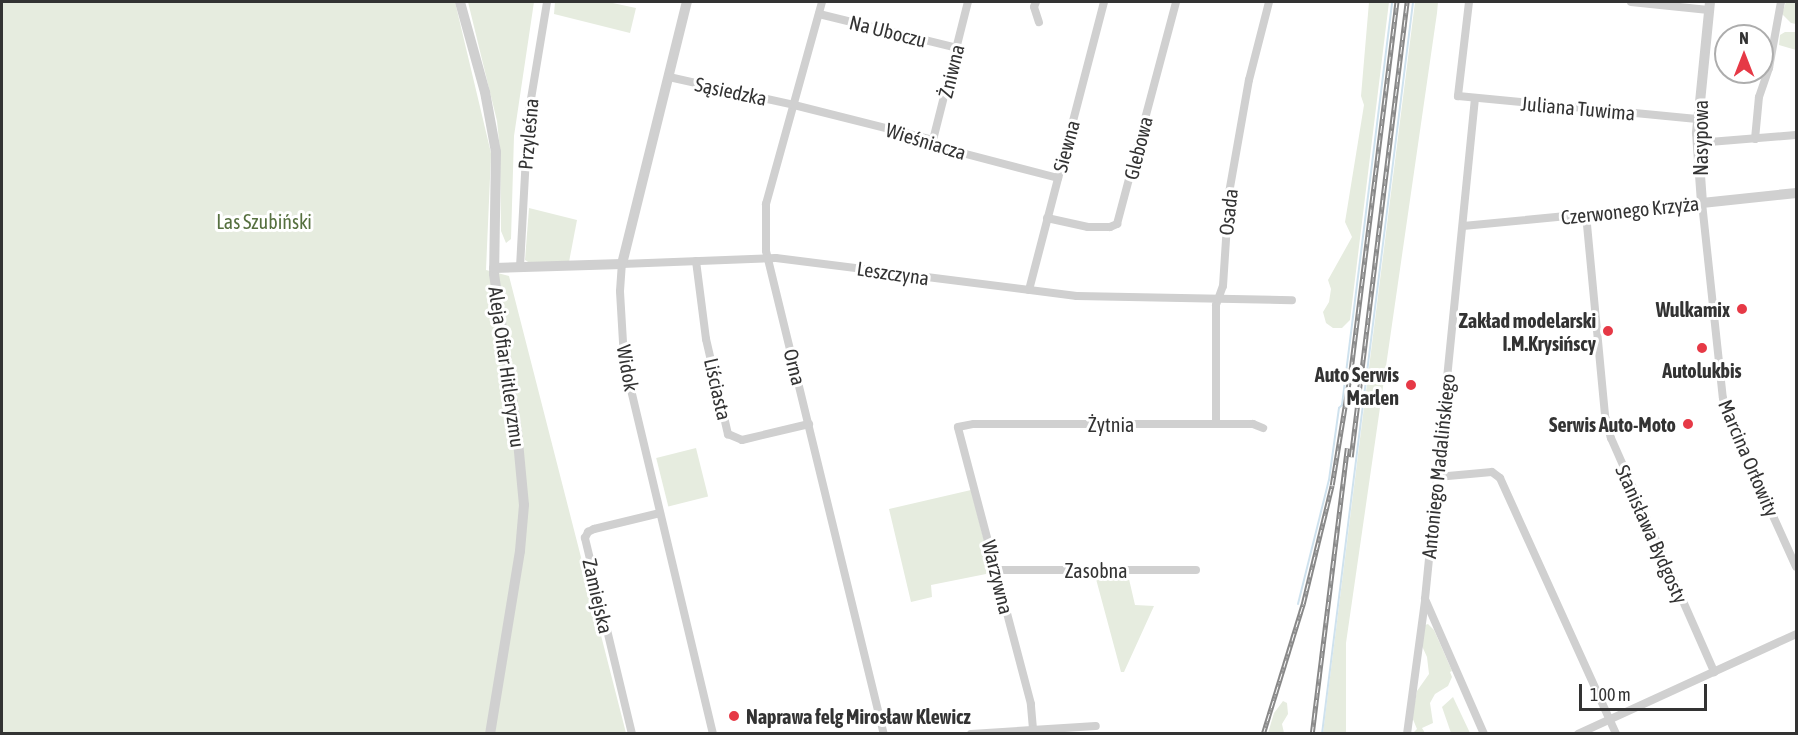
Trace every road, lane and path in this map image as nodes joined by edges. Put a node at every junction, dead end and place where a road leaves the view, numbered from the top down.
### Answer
1 (460, 2) edge
2 (546, 2) edge
3 (687, 2) edge
4 (822, 2) edge
5 (968, 2) edge
6 (1036, 2) edge
7 (1104, 2) edge
8 (1176, 2) edge
9 (1269, 2) edge
10 (1469, 2) edge
11 (1631, 2) edge
12 (1781, 2) edge
13 (1710, 6) edge
14 (819, 14) junction
15 (1039, 22) dead end
16 (957, 48) junction
17 (669, 77) junction
18 (1475, 98) junction
19 (794, 105) junction
20 (1697, 119) junction
21 (1797, 135) edge
22 (1755, 139) junction
23 (933, 140) junction
24 (1697, 143) junction
25 (1058, 178) junction
26 (1797, 193) edge
27 (1702, 203) junction
28 (1586, 214) junction
29 (1047, 218) junction
30 (1463, 226) junction
31 (769, 258) junction
32 (696, 261) junction
33 (622, 264) junction
34 (520, 267) junction
35 (494, 268) junction
36 (1029, 290) junction
37 (1218, 298) junction
38 (1292, 300) dead end
39 (809, 424) junction
40 (1216, 424) junction
41 (958, 427) joint
42 (1263, 428) dead end
43 (1437, 477) junction
44 (660, 513) junction
45 (1797, 567) edge
46 (996, 570) junction
47 (1196, 570) dead end
48 (1425, 599) junction
49 (1797, 634) edge
50 (1714, 672) junction
51 (1610, 719) junction
52 (1096, 726) dead end
53 (1033, 729) junction
54 (490, 734) edge
55 (632, 734) edge
56 (713, 734) edge
57 (884, 734) edge
58 (971, 734) edge
59 (1407, 734) edge
60 (1484, 734) edge
61 (1578, 734) edge
62 (1616, 734) edge

1 - 35 street, Aleja Ofiar Hitleryzmu
2 - 34 street, Przyleśna
3 - 17 street, Widok
4 - 14 street, Orna
5 - 16 street, Żniwna
6 - 15 street
7 - 25 street, Siewna
8 - 29 street, Glebowa
9 - 37 street, Osada
10 - 18 street, Juliana Tuwima
11 - 13 street
12 - 22 street
13 - 20 street, Nasypowa
14 - 16 street, Na Uboczu
14 - 19 street, Orna
16 - 23 street, Żniwna
17 - 19 street, Sąsiedzka
17 - 33 street, Widok
18 - 20 street, Juliana Tuwima
18 - 30 street, Antoniego Madalińskiego
19 - 23 street, Wieśniacza
19 - 31 street, Orna
20 - 24 street, Nasypowa
21 - 22 street
22 - 24 street
23 - 25 street, Wieśniacza
24 - 27 street, Nasypowa
25 - 29 street, Siewna
26 - 27 street, Czerwonego Krzyża
27 - 28 street, Czerwonego Krzyża
27 - 45 street, Marcina Orłowity
28 - 30 street, Czerwonego Krzyża
28 - 50 street, Stanisława Bydgosty
29 - 36 street, Siewna
30 - 43 street, Antoniego Madalińskiego
31 - 32 street, Leszczyna
31 - 36 street, Leszczyna
31 - 39 street, Orna
32 - 33 street, Leszczyna
32 - 39 street, Liściasta
33 - 34 street, Leszczyna
33 - 44 street, Widok
34 - 35 street, Leszczyna
35 - 54 street, Aleja Ofiar Hitleryzmu
36 - 37 street, Leszczyna
37 - 38 street, Leszczyna
37 - 40 street, Osada
39 - 57 street, Orna
40 - 41 street, Żytnia
40 - 42 street, Żytnia
41 - 46 street, Warzywna
43 - 48 street, Antoniego Madalińskiego
43 - 51 street
44 - 55 street, Zamiejska
44 - 56 street, Widok
46 - 47 street, Zasobna
46 - 53 street, Warzywna
48 - 59 street, Antoniego Madalińskiego
48 - 60 street, Antoniego Madalińskiego
49 - 50 street
50 - 51 street
51 - 61 street
51 - 62 street
52 - 53 street
53 - 58 street

